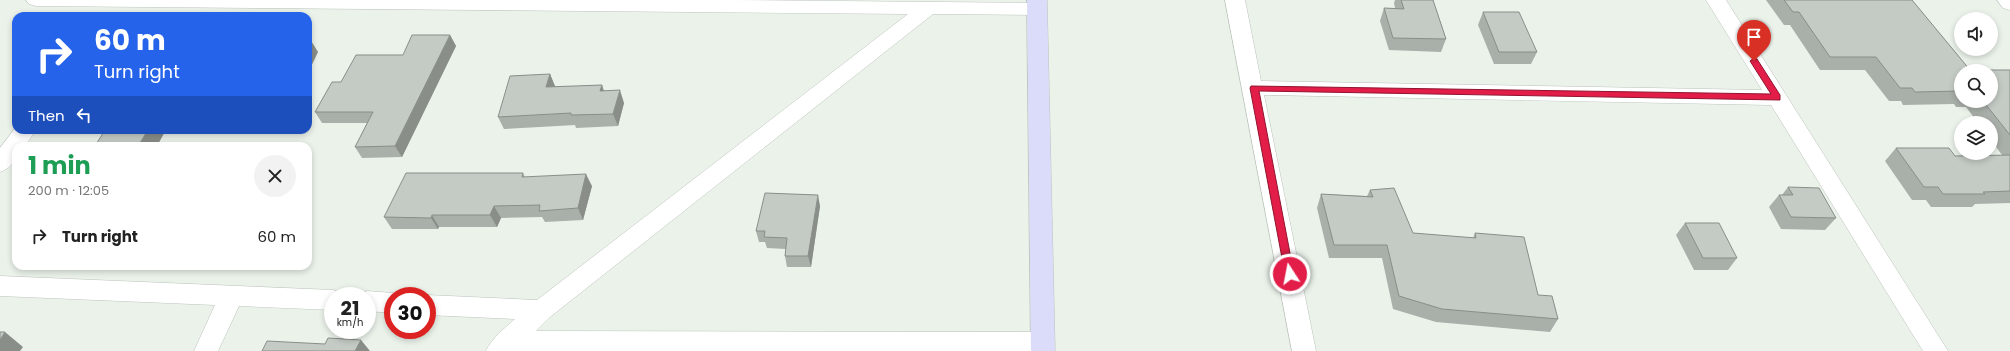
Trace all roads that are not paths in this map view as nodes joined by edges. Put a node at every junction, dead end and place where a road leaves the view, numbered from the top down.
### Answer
1 (36, 0) edge
2 (1235, 0) edge
3 (1716, 0) edge
4 (2007, 0) edge
5 (120, 1) edge
6 (2010, 4) edge
7 (1037, 5) edge
8 (929, 8) junction
9 (112, 12) edge
10 (1254, 88) junction
11 (1777, 98) junction
12 (12, 148) edge
13 (0, 164) edge
14 (0, 286) edge
15 (232, 295) junction
16 (324, 300) edge
17 (436, 305) edge
18 (541, 310) junction
19 (503, 346) edge
20 (1043, 347) edge
21 (206, 351) edge
22 (1304, 351) edge
23 (1936, 351) edge

1 - 5 street
2 - 10 street
3 - 11 street
4 - 6 street
5 - 8 street
5 - 9 street
7 - 8 street
7 - 20 street
8 - 18 street
10 - 11 street
10 - 22 street
11 - 23 street
12 - 13 street
14 - 15 street
15 - 16 street
15 - 21 street
17 - 18 street
18 - 19 street
19 - 20 street

